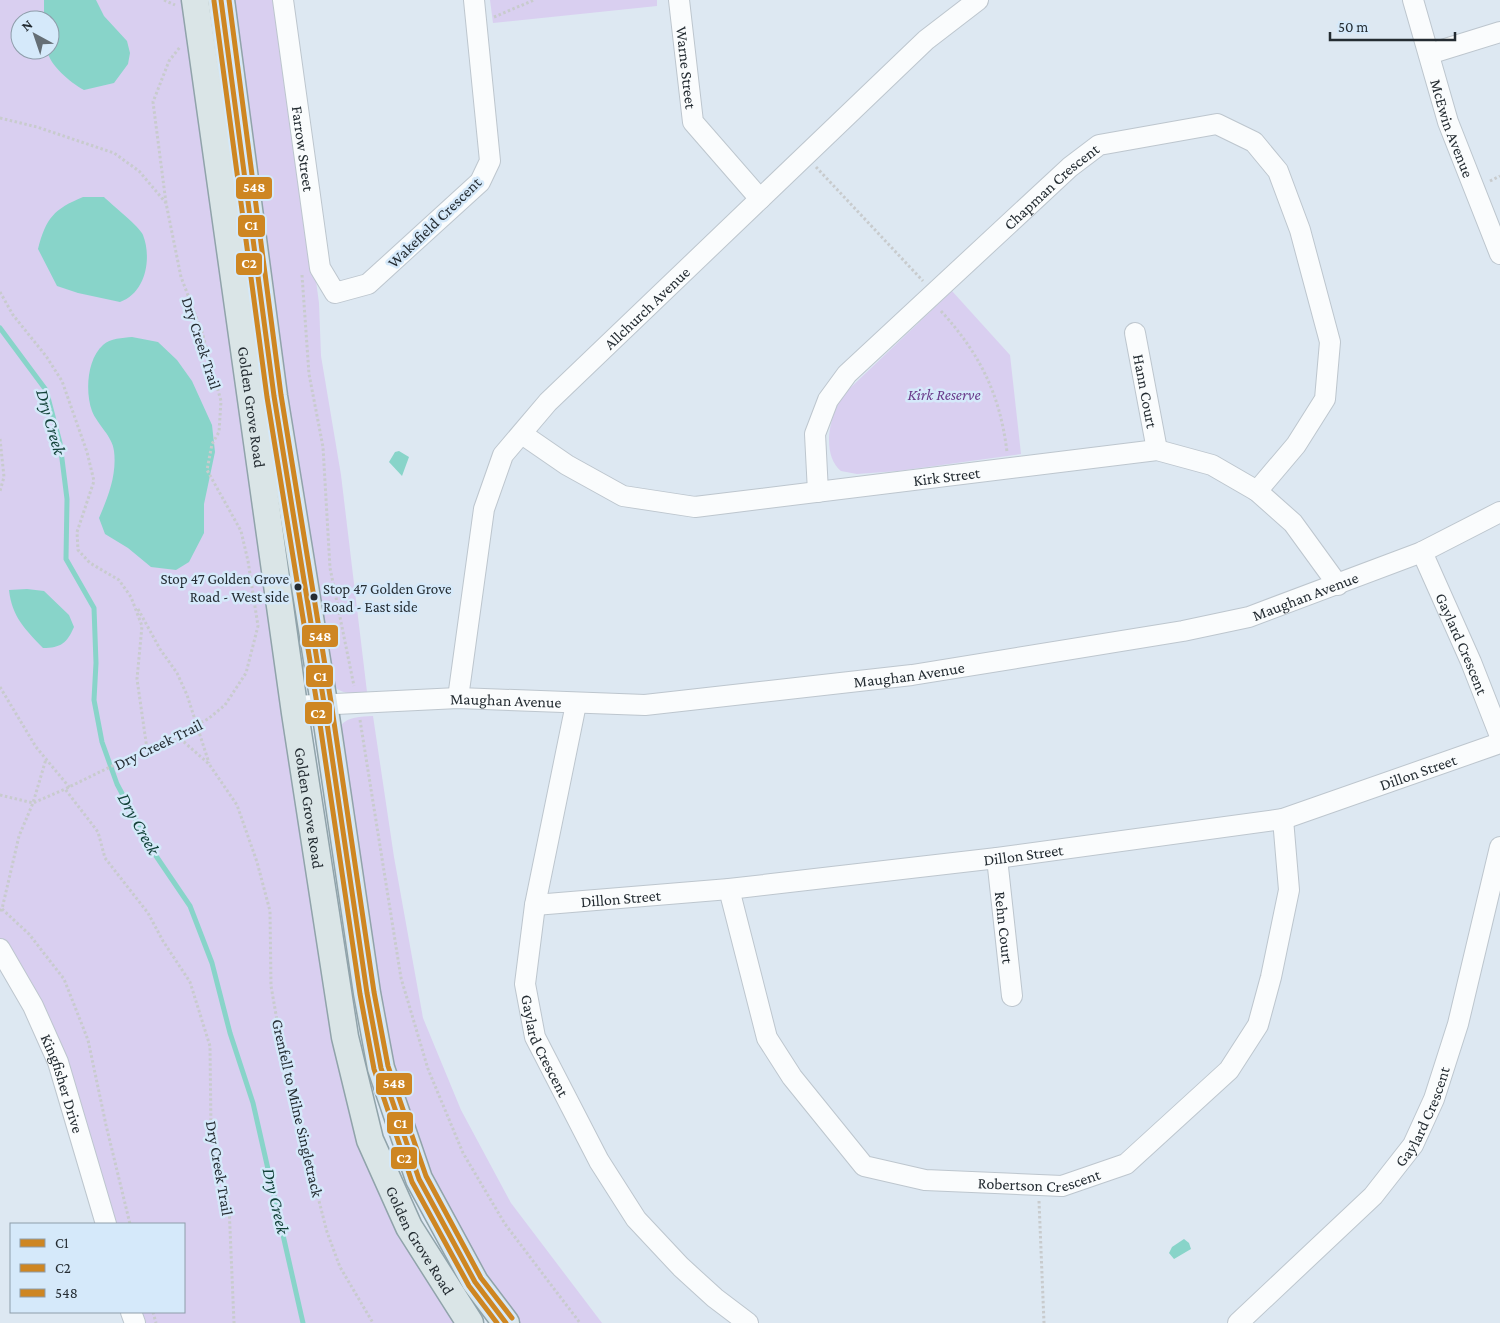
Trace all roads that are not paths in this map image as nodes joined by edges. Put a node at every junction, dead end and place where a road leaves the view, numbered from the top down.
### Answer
1 (221, 0) edge
2 (283, 0) edge
3 (474, 0) edge
4 (679, 0) edge
5 (978, 0) edge
6 (1413, 0) edge
7 (187, 3) edge
8 (1500, 32) edge
9 (1428, 54) junction
10 (760, 199) junction
11 (1500, 254) edge
12 (335, 293) joint
13 (1135, 332) dead end
14 (522, 434) junction
15 (1157, 450) junction
16 (1257, 491) junction
17 (818, 492) junction
18 (1500, 512) edge
19 (1422, 552) junction
20 (1338, 584) junction
21 (458, 698) junction
22 (324, 703) junction
23 (576, 704) junction
24 (294, 706) junction
25 (1500, 736) edge
26 (1500, 743) edge
27 (1283, 819) junction
28 (1500, 847) edge
29 (998, 858) junction
30 (729, 889) junction
31 (535, 906) junction
32 (0, 950) edge
33 (1012, 996) dead end
34 (106, 1223) edge
35 (470, 1323) edge
36 (506, 1323) edge
37 (748, 1323) edge
38 (1238, 1323) edge

1 - 22 main road, Golden Grove Road
2 - 12 street, Farrow Street
3 - 12 street, Wakefield Crescent
4 - 10 street, Warne Street
5 - 10 street, Allchurch Avenue
6 - 9 street, McEwin Avenue
7 - 24 main road, Golden Grove Road
8 - 9 street
9 - 11 street, McEwin Avenue
10 - 14 street, Allchurch Avenue
13 - 15 street, Hann Court
14 - 17 street, Kirk Street
14 - 21 street, Allchurch Avenue
15 - 16 street, Kirk Street
15 - 17 street, Kirk Street
16 - 17 street, Chapman Crescent
16 - 20 street, Kirk Street
18 - 19 street, Maughan Avenue
19 - 20 street, Maughan Avenue
19 - 25 street, Gaylard Crescent
20 - 23 street, Maughan Avenue
21 - 22 street, Maughan Avenue
21 - 23 street, Maughan Avenue
22 - 24 street, Maughan Avenue
22 - 36 main road, Golden Grove Road
23 - 31 street, Gaylard Crescent
24 - 35 main road, Golden Grove Road
26 - 27 street, Dillon Street
27 - 29 street, Dillon Street
27 - 30 street, Robertson Crescent
28 - 38 street, Gaylard Crescent
29 - 30 street, Dillon Street
29 - 33 street, Rehn Court
30 - 31 street, Dillon Street
31 - 37 street, Gaylard Crescent
32 - 34 street, Kingfisher Drive

